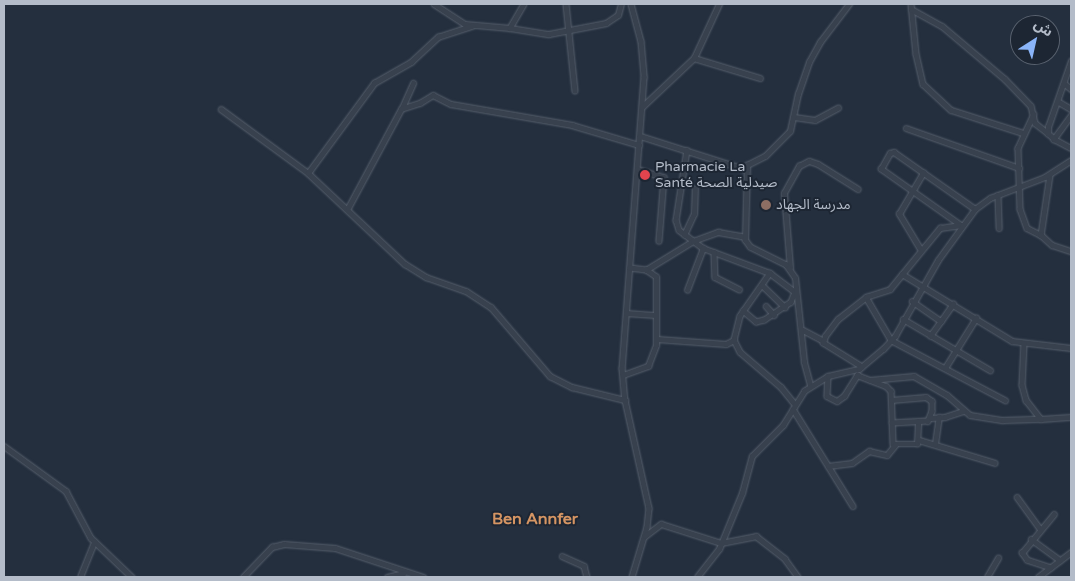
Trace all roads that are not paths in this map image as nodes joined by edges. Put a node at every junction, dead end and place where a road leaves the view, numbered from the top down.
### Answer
1 (524, 4) edge
2 (566, 4) edge
3 (621, 4) edge
4 (631, 4) edge
5 (719, 4) edge
6 (848, 4) edge
7 (437, 5) edge
8 (911, 6) edge
9 (472, 26) junction
10 (510, 28) junction
11 (569, 33) junction
12 (694, 58) junction
13 (1071, 61) edge
14 (760, 78) dead end
15 (413, 83) dead end
16 (1065, 84) junction
17 (1071, 89) edge
18 (575, 91) dead end
19 (1059, 102) junction
20 (642, 107) junction
21 (402, 108) junction
22 (838, 108) dead end
23 (221, 109) dead end
24 (1071, 109) edge
25 (1034, 114) junction
26 (1071, 116) edge
27 (794, 117) junction
28 (906, 128) dead end
29 (1023, 133) junction
30 (1048, 133) junction
31 (640, 136) junction
32 (1054, 139) junction
33 (639, 145) junction
34 (1071, 148) edge
35 (686, 150) junction
36 (1071, 160) edge
37 (1019, 168) junction
38 (637, 169) junction
39 (747, 170) junction
40 (308, 173) junction
41 (923, 173) junction
42 (1050, 175) junction
43 (1021, 187) junction
44 (695, 189) dead end
45 (858, 189) dead end
46 (912, 191) junction
47 (998, 195) junction
48 (348, 208) junction
49 (975, 209) junction
50 (961, 225) junction
51 (999, 228) dead end
52 (684, 235) junction
53 (1041, 235) junction
54 (745, 237) junction
55 (659, 241) dead end
56 (693, 241) junction
57 (703, 248) junction
58 (920, 249) junction
59 (1071, 251) edge
60 (714, 252) junction
61 (630, 268) junction
62 (790, 268) junction
63 (646, 270) junction
64 (770, 273) junction
65 (902, 274) junction
66 (762, 285) junction
67 (922, 285) junction
68 (739, 289) dead end
69 (687, 290) dead end
70 (866, 297) junction
71 (912, 302) junction
72 (953, 304) junction
73 (766, 306) dead end
74 (785, 307) junction
75 (743, 311) junction
76 (626, 313) junction
77 (656, 315) junction
78 (774, 315) junction
79 (976, 318) junction
80 (903, 319) junction
81 (941, 321) junction
82 (803, 330) junction
83 (930, 336) junction
84 (657, 339) junction
85 (734, 340) junction
86 (822, 340) junction
87 (891, 340) junction
88 (1024, 343) junction
89 (1071, 348) edge
90 (955, 352) junction
91 (862, 367) junction
92 (944, 368) junction
93 (990, 370) dead end
94 (856, 373) junction
95 (623, 375) junction
96 (828, 376) junction
97 (870, 380) junction
98 (810, 385) junction
99 (624, 400) junction
100 (892, 400) junction
101 (1005, 400) dead end
102 (794, 407) junction
103 (962, 411) junction
104 (939, 417) junction
105 (1071, 417) edge
106 (931, 418) junction
107 (1040, 419) junction
108 (918, 422) junction
109 (892, 423) junction
110 (919, 440) junction
111 (935, 444) junction
112 (895, 445) junction
113 (4, 446) edge
114 (995, 462) dead end
115 (828, 466) junction
116 (1017, 497) dead end
117 (853, 506) dead end
118 (1054, 514) dead end
119 (1040, 530) junction
120 (645, 536) junction
121 (1031, 539) junction
122 (94, 542) junction
123 (721, 543) junction
124 (1070, 554) edge
125 (562, 556) dead end
126 (998, 558) dead end
127 (1060, 560) junction
128 (1051, 568) junction
129 (405, 572) junction
130 (80, 577) edge
131 (132, 577) edge
132 (243, 577) edge
133 (387, 577) edge
134 (422, 577) edge
135 (587, 577) edge
136 (632, 577) edge
137 (697, 577) edge
138 (798, 577) edge
139 (987, 577) edge
140 (1038, 577) edge

1 - 10 street
2 - 11 street
3 - 11 street
4 - 20 street
5 - 12 street
6 - 27 street
7 - 9 street
8 - 25 street
8 - 29 street
9 - 10 street
9 - 40 street
10 - 11 street
11 - 18 street
12 - 14 street
12 - 20 street
13 - 16 street
15 - 21 street
16 - 17 street
16 - 19 street
19 - 24 street
19 - 30 street
20 - 31 street
21 - 33 street
21 - 48 street
22 - 27 street
23 - 40 street
25 - 29 street
25 - 30 street
26 - 32 street
27 - 39 street
28 - 37 street
29 - 37 street
30 - 32 street
31 - 33 street
31 - 35 street
32 - 34 street
33 - 38 street
35 - 39 street
35 - 52 street
36 - 42 street
37 - 43 street
38 - 55 street
38 - 61 street
39 - 54 street
40 - 48 street
41 - 46 street
41 - 46 street
41 - 49 street
42 - 43 street
42 - 53 street
43 - 47 street
43 - 53 street
44 - 52 street
45 - 62 street
46 - 50 street
46 - 58 street
47 - 49 street
47 - 51 street
48 - 99 street
49 - 50 street
50 - 58 street
50 - 67 street
52 - 56 street
53 - 59 street
54 - 56 street
54 - 62 street
56 - 57 street
56 - 63 street
57 - 60 street
57 - 69 street
58 - 65 street
60 - 64 street
60 - 68 street
61 - 63 street
61 - 76 street
62 - 82 street
63 - 77 street
64 - 66 street
64 - 74 street
65 - 67 street
65 - 70 street
66 - 74 street
66 - 75 street
67 - 71 street
67 - 72 street
70 - 86 street
70 - 87 street
71 - 80 street
71 - 81 street
72 - 79 street
72 - 81 street
73 - 78 street
74 - 78 street
75 - 78 street
75 - 85 street
76 - 77 street
76 - 95 street
77 - 84 street
79 - 88 street
79 - 90 street
80 - 83 street
80 - 87 street
81 - 83 street
82 - 86 street
82 - 98 street
83 - 90 street
84 - 85 street
84 - 95 street
85 - 102 street
86 - 91 street
87 - 91 street
87 - 92 street
88 - 89 street
88 - 107 street
90 - 92 street
90 - 93 street
91 - 94 street
92 - 101 street
94 - 96 street
94 - 96 street
94 - 97 street
95 - 99 street
96 - 98 street
97 - 100 street
97 - 103 street
98 - 102 street
99 - 120 street
100 - 106 street
100 - 109 street
102 - 115 street
102 - 123 street
103 - 104 street
103 - 107 street
104 - 106 street
104 - 111 street
105 - 107 street
106 - 108 street
108 - 109 street
108 - 110 street
109 - 112 street
110 - 111 street
110 - 112 street
111 - 114 street
112 - 115 street
113 - 122 street
115 - 117 street
116 - 119 street
118 - 119 street
119 - 121 street
120 - 123 street
120 - 136 street
121 - 127 street
121 - 128 street
122 - 130 street
122 - 131 street
123 - 137 street
123 - 138 street
124 - 127 street
125 - 135 street
126 - 139 street
127 - 128 street
128 - 140 street
129 - 132 street
129 - 133 street
129 - 134 street

